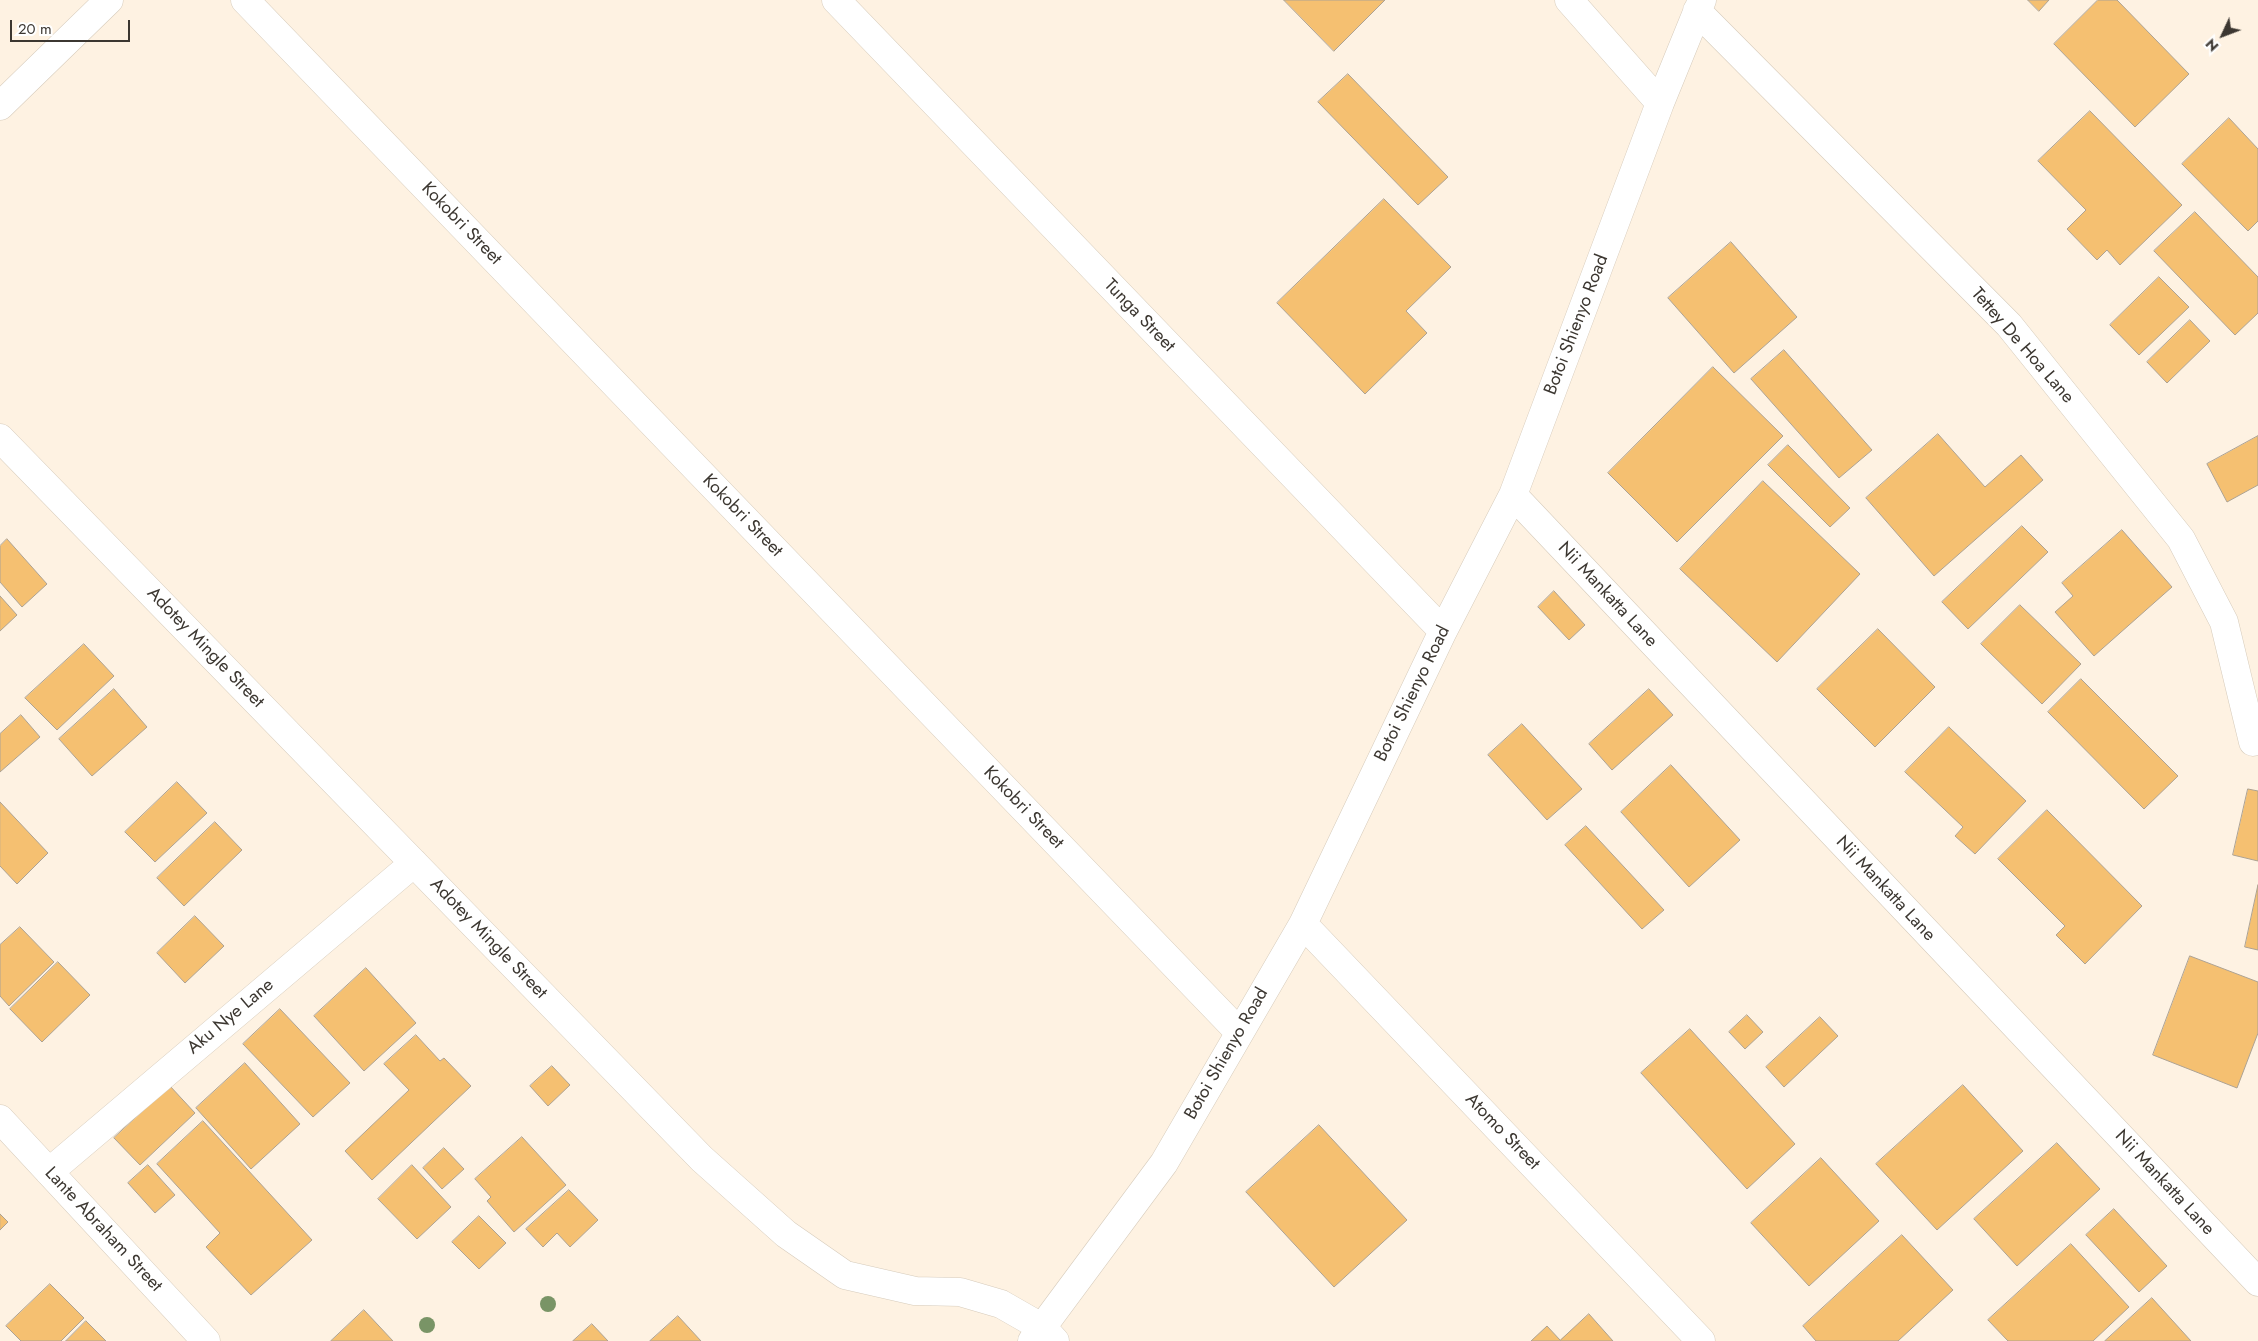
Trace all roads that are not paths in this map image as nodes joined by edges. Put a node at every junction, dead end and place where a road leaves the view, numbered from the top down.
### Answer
1 (109, 0) edge
2 (245, 0) edge
3 (836, 0) edge
4 (1569, 0) edge
5 (1699, 5) edge
6 (1660, 103) junction
7 (0, 106) edge
8 (0, 438) edge
9 (1513, 495) junction
10 (1443, 631) junction
11 (2253, 742) dead end
12 (414, 863) junction
13 (1303, 924) junction
14 (1239, 1032) junction
15 (0, 1119) edge
16 (49, 1172) junction
17 (2258, 1282) edge
18 (1043, 1337) edge
19 (206, 1341) edge
20 (1701, 1341) edge

1 - 7 street
2 - 14 street, Kokobri Street
3 - 10 street, Tunga Street
4 - 6 street
5 - 6 street, Botoi Shienyo Road
5 - 11 street, Tettey De Hoa Lane
6 - 9 street, Botoi Shienyo Road
8 - 12 street, Adotey Mingle Street
9 - 10 street, Botoi Shienyo Road
9 - 17 street, Nii Mankatta Lane
10 - 13 street, Botoi Shienyo Road
12 - 16 street, Aku Nye Lane
12 - 18 street, Adotey Mingle Street
13 - 14 street, Botoi Shienyo Road
13 - 20 street, Atomo Street
14 - 18 street, Botoi Shienyo Road
15 - 16 street, Lante Abraham Street
16 - 19 street, Lante Abraham Street

